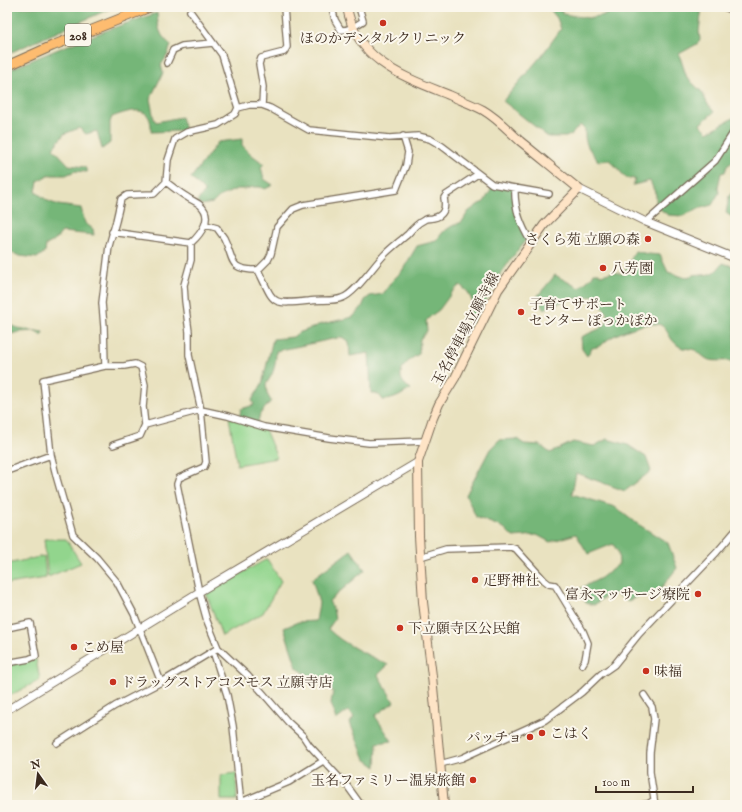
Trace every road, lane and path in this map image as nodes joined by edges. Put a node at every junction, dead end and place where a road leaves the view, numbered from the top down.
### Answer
1 (150, 7) edge
2 (284, 7) edge
3 (332, 7) edge
4 (347, 7) edge
5 (359, 7) edge
6 (724, 7) edge
7 (190, 11) dead end
8 (735, 12) edge
9 (352, 28) junction
10 (213, 43) junction
11 (167, 63) dead end
12 (7, 66) edge
13 (262, 105) junction
14 (238, 108) junction
15 (735, 130) edge
16 (403, 136) junction
17 (478, 174) junction
18 (166, 182) junction
19 (515, 188) junction
20 (579, 189) junction
21 (549, 194) dead end
22 (646, 222) junction
23 (206, 225) junction
24 (112, 232) junction
25 (531, 242) junction
26 (191, 243) junction
27 (735, 260) edge
28 (258, 270) junction
29 (105, 366) junction
30 (201, 410) junction
31 (145, 426) junction
32 (425, 441) junction
33 (112, 445) dead end
34 (51, 455) junction
35 (418, 462) junction
36 (7, 472) edge
37 (735, 531) edge
38 (420, 557) junction
39 (199, 592) junction
40 (7, 628) edge
41 (139, 628) junction
42 (215, 650) junction
43 (7, 663) edge
44 (582, 665) dead end
45 (161, 682) junction
46 (644, 695) dead end
47 (7, 710) edge
48 (57, 743) dead end
49 (323, 761) junction
50 (440, 764) junction
51 (655, 803) edge
52 (241, 804) edge
53 (361, 805) edge
54 (444, 805) edge
55 (642, 805) edge

1 - 12 highway, 208
2 - 13 street
3 - 9 street
4 - 9 main road
5 - 9 street
6 - 8 street
7 - 10 street
9 - 20 main road
10 - 11 street
10 - 14 street
13 - 14 street
13 - 16 street
14 - 18 street
15 - 22 street
16 - 17 street
16 - 28 street
17 - 19 street
17 - 28 street
18 - 23 street
18 - 24 street
19 - 21 street
19 - 25 street
20 - 22 street
20 - 25 main road, 玉名停車場立願寺線
22 - 27 street
23 - 26 street
23 - 28 street
24 - 26 street
24 - 29 street
25 - 32 main road, 玉名停車場立願寺線
26 - 30 street
29 - 31 street
29 - 34 street
30 - 31 street
30 - 32 street
30 - 39 street
31 - 33 street
32 - 35 main road, 玉名停車場立願寺線
34 - 36 street
34 - 41 street
35 - 38 main road, 玉名停車場立願寺線
35 - 39 street
37 - 50 street
38 - 44 street
38 - 50 main road, 玉名停車場立願寺線
39 - 41 street
39 - 42 street
40 - 43 street
41 - 45 street
41 - 47 street
42 - 45 street
42 - 49 street
42 - 52 street
45 - 48 street
46 - 51 street
49 - 52 street
49 - 53 street
50 - 54 main road, 玉名停車場立願寺線
51 - 55 street

